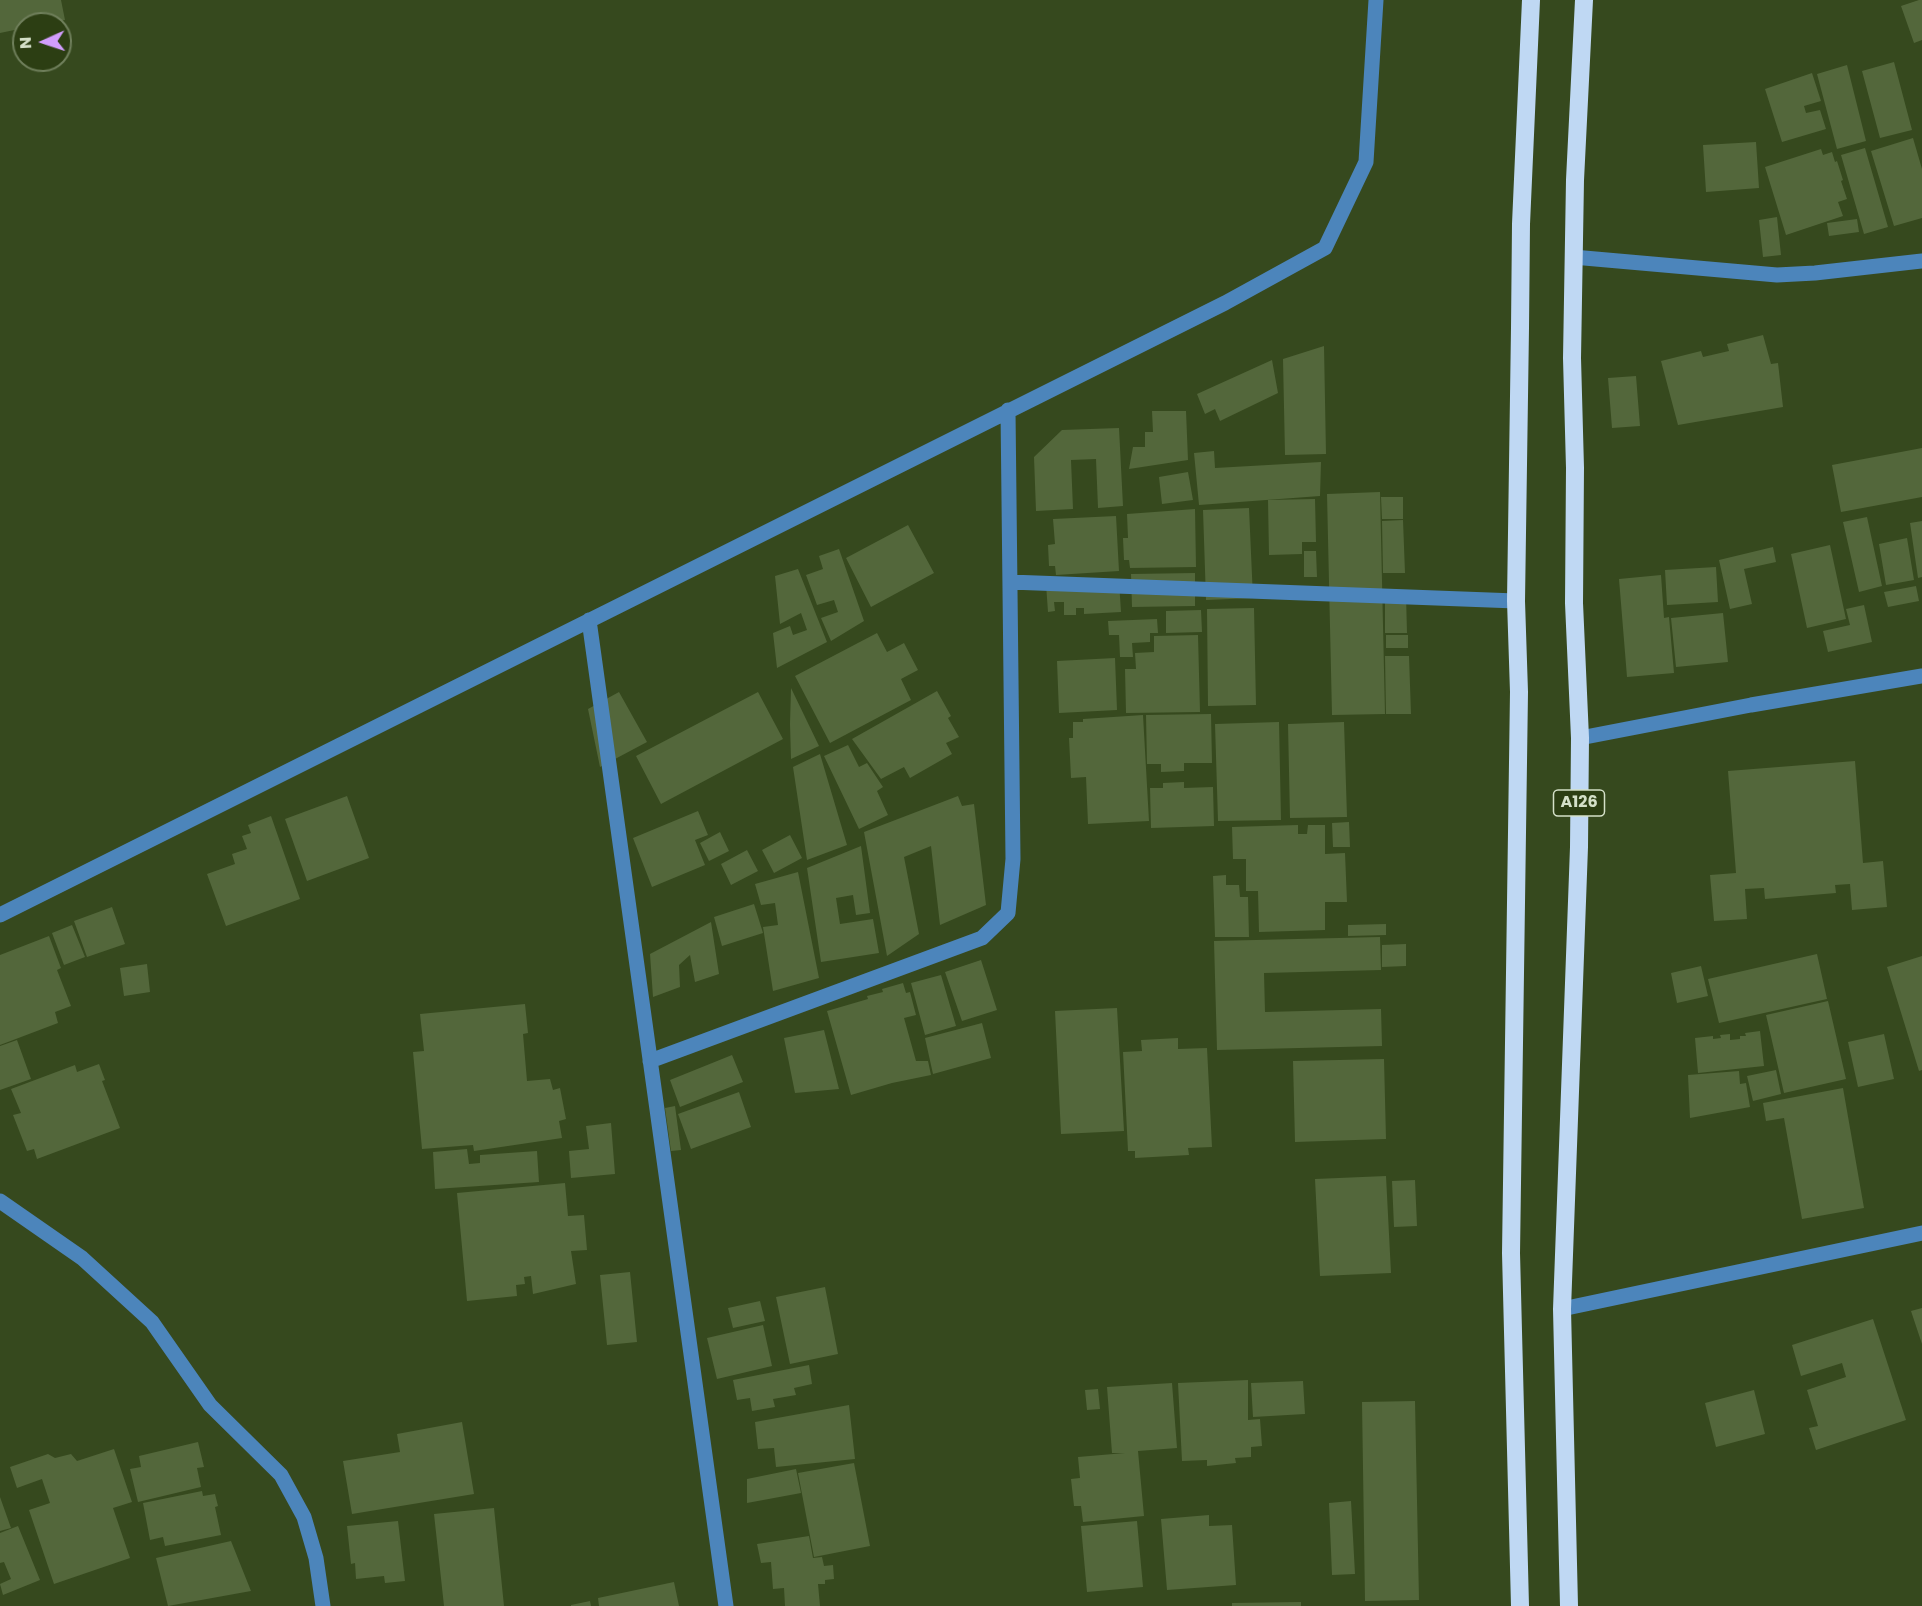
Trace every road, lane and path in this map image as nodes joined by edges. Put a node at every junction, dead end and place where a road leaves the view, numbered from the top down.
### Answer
1 (1376, 0) edge
2 (1531, 0) edge
3 (1584, 0) edge
4 (1573, 256) junction
5 (1922, 261) edge
6 (1008, 410) junction
7 (1010, 582) junction
8 (1516, 601) junction
9 (589, 620) junction
10 (1922, 676) edge
11 (1580, 738) junction
12 (0, 915) edge
13 (651, 1061) junction
14 (0, 1201) edge
15 (1922, 1233) edge
16 (1562, 1309) junction
17 (323, 1606) edge
18 (726, 1606) edge
19 (1520, 1606) edge
20 (1569, 1606) edge

1 - 6 street
2 - 8 highway
3 - 4 highway, A126
4 - 5 street
4 - 11 highway, A126
6 - 7 street
6 - 9 street
7 - 8 street
7 - 13 street
8 - 19 highway
9 - 12 street
9 - 13 street
10 - 11 street
11 - 16 highway, A126
13 - 18 street
14 - 17 street
15 - 16 street
16 - 20 highway, A126

